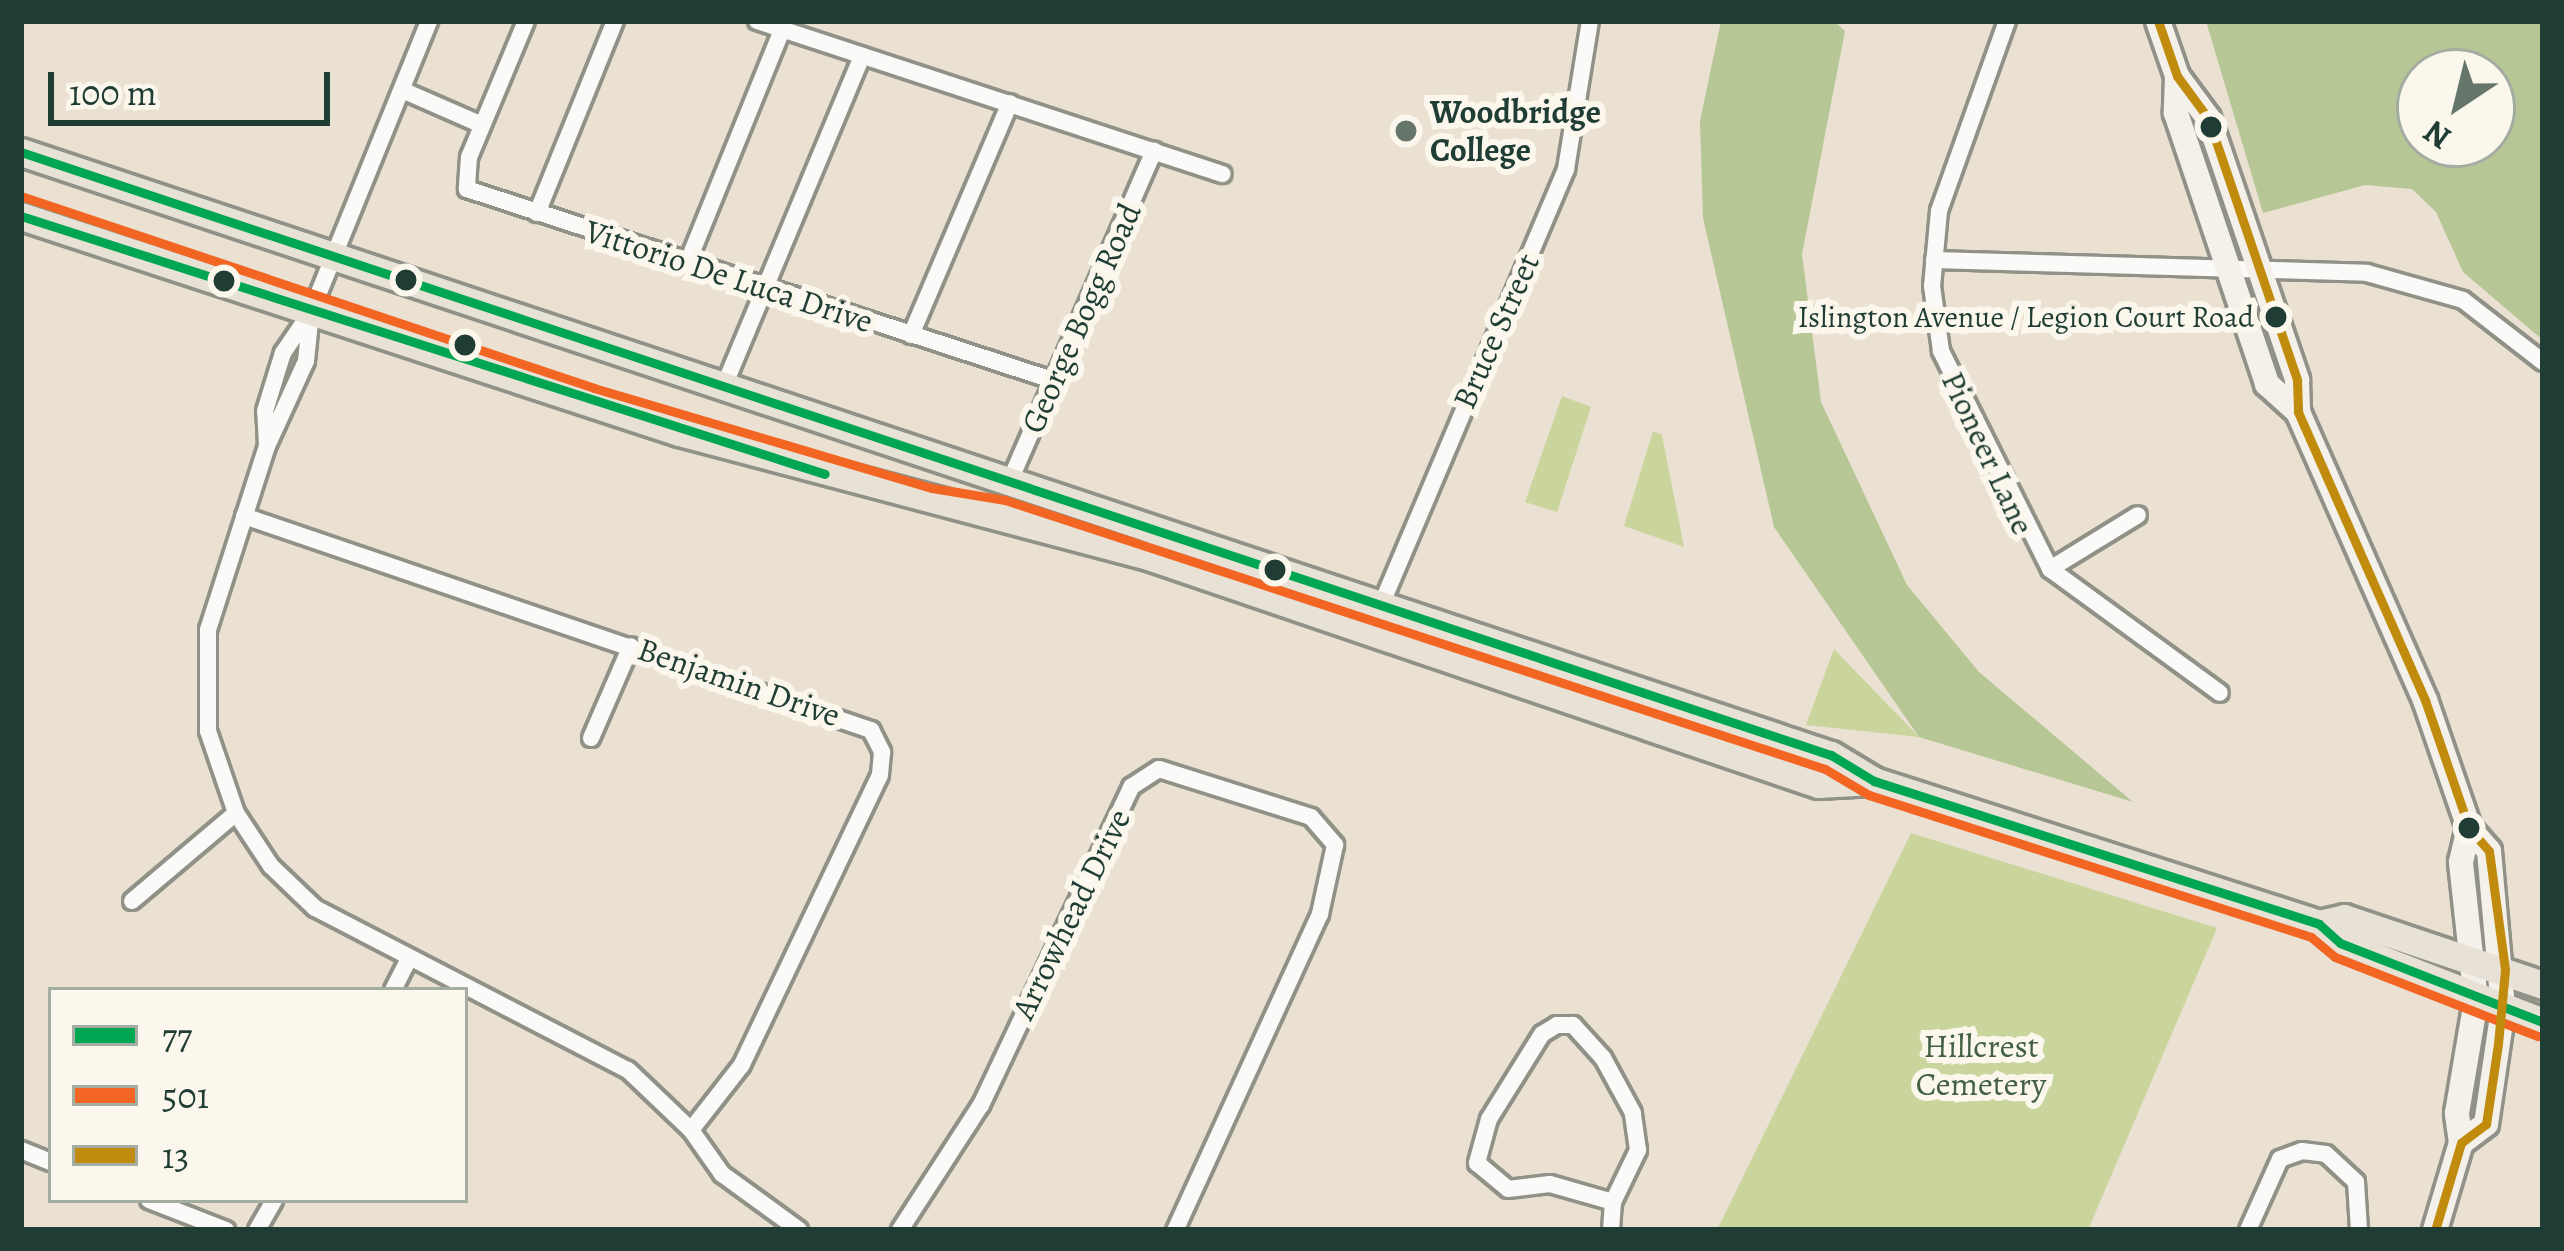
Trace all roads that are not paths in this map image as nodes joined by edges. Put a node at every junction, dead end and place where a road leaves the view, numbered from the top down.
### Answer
1 (429, 21) edge
2 (526, 21) edge
3 (615, 21) edge
4 (757, 21) edge
5 (1590, 21) edge
6 (2007, 21) edge
7 (2158, 21) edge
8 (782, 29) junction
9 (862, 56) junction
10 (402, 90) junction
11 (1010, 103) junction
12 (482, 125) junction
13 (1154, 151) junction
14 (21, 152) edge
15 (1223, 174) dead end
16 (537, 213) junction
17 (21, 216) edge
18 (335, 255) junction
19 (1934, 260) junction
20 (687, 264) junction
21 (2242, 270) junction
22 (764, 289) junction
23 (311, 312) junction
24 (911, 334) junction
25 (2543, 362) edge
26 (1055, 381) junction
27 (724, 386) junction
28 (1008, 484) junction
29 (2138, 515) dead end
30 (244, 517) junction
31 (2050, 569) junction
32 (1375, 620) junction
33 (631, 646) junction
34 (2220, 693) dead end
35 (591, 738) dead end
36 (236, 813) junction
37 (2469, 828) junction
38 (133, 902) dead end
39 (2319, 924) junction
40 (2475, 960) junction
41 (407, 962) junction
42 (2505, 970) junction
43 (2543, 985) edge
44 (394, 987) edge
45 (458, 987) edge
46 (468, 992) edge
47 (2490, 1005) junction
48 (2543, 1022) edge
49 (691, 1130) junction
50 (1613, 1202) junction
51 (157, 1203) edge
52 (272, 1203) edge
53 (226, 1230) edge
54 (257, 1230) edge
55 (800, 1230) edge
56 (900, 1230) edge
57 (1175, 1230) edge
58 (1611, 1230) edge
59 (2248, 1230) edge
60 (2359, 1230) edge
61 (2435, 1230) edge

1 - 10 street
2 - 12 street, Vittorio De Luca Drive
3 - 16 street
4 - 8 street
5 - 32 street, Bruce Street
6 - 19 street, Pioneer Lane
7 - 21 main road
8 - 9 street
8 - 20 street
9 - 11 street
9 - 22 street
10 - 12 street
10 - 18 street
11 - 13 street
11 - 24 street
12 - 16 street, Vittorio De Luca Drive
13 - 15 street
13 - 26 street, George Bogg Road
14 - 18 main road
16 - 20 street, Vittorio De Luca Drive
17 - 23 main road
18 - 23 street
18 - 27 main road
19 - 21 street
19 - 31 street, Pioneer Lane
20 - 22 street, Vittorio De Luca Drive
21 - 25 street
21 - 37 main road
22 - 24 street, Vittorio De Luca Drive
22 - 27 street
23 - 30 street
23 - 32 main road
24 - 26 street, Vittorio De Luca Drive
26 - 28 street, George Bogg Road
27 - 28 main road
28 - 32 main road
29 - 31 street, Pioneer Lane
30 - 33 street, Benjamin Drive
30 - 36 street
31 - 34 street, Pioneer Lane
32 - 39 main road
33 - 35 street
33 - 49 street, Benjamin Drive
36 - 38 street
36 - 41 street
37 - 40 main road
37 - 42 main road
39 - 40 main road
39 - 47 main road
40 - 42 main road
40 - 47 main road
41 - 44 street
41 - 45 street
42 - 43 main road
42 - 47 main road
46 - 49 street
47 - 48 main road
47 - 61 main road
49 - 55 street
50 - 50 street
50 - 58 street
51 - 53 street
52 - 54 street
56 - 57 street, Arrowhead Drive
59 - 60 street

